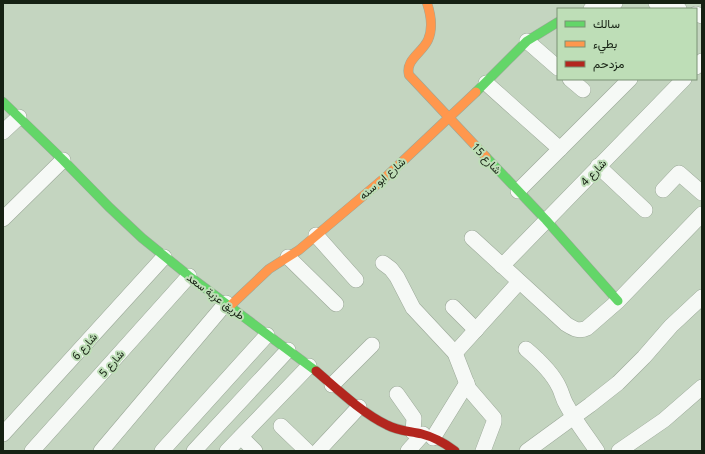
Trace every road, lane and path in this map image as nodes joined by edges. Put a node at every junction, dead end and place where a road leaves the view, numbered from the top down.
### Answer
1 (427, 3) edge
2 (615, 3) edge
3 (656, 3) edge
4 (596, 8) edge
5 (675, 8) edge
6 (557, 23) edge
7 (527, 41) junction
8 (557, 67) edge
9 (571, 80) edge
10 (629, 80) edge
11 (683, 80) edge
12 (486, 83) junction
13 (584, 90) dead end
14 (3, 102) edge
15 (19, 117) junction
16 (449, 118) junction
17 (3, 132) edge
18 (560, 149) junction
19 (63, 160) junction
20 (598, 166) junction
21 (663, 190) dead end
22 (518, 191) junction
23 (702, 193) edge
24 (646, 210) dead end
25 (702, 214) edge
26 (3, 219) edge
27 (546, 220) junction
28 (316, 235) junction
29 (472, 238) dead end
30 (164, 257) junction
31 (288, 257) junction
32 (383, 263) dead end
33 (502, 266) junction
34 (189, 276) junction
35 (356, 280) dead end
36 (519, 282) junction
37 (702, 297) edge
38 (618, 301) junction
39 (336, 304) dead end
40 (228, 305) junction
41 (453, 307) dead end
42 (476, 330) junction
43 (267, 335) junction
44 (372, 345) dead end
45 (526, 349) dead end
46 (288, 350) junction
47 (455, 353) junction
48 (309, 366) junction
49 (467, 383) junction
50 (332, 385) junction
51 (702, 387) edge
52 (397, 394) dead end
53 (359, 407) junction
54 (574, 417) junction
55 (281, 426) dead end
56 (3, 434) edge
57 (423, 435) junction
58 (241, 437) junction
59 (449, 449) edge
60 (32, 451) edge
61 (101, 451) edge
62 (162, 451) edge
63 (194, 451) edge
64 (227, 451) edge
65 (255, 451) edge
66 (307, 451) edge
67 (318, 451) edge
68 (408, 451) edge
69 (483, 451) edge
70 (527, 451) edge
71 (598, 451) edge
72 (619, 451) edge

1 - 16 street, شارع 15
2 - 4 street
3 - 5 street
6 - 7 street, شارع ابو سنه
7 - 8 street
7 - 12 street, شارع ابو سنه
9 - 13 street
10 - 18 street
11 - 20 street, شارع 4
12 - 16 street, شارع ابو سنه
12 - 18 street
14 - 15 street, طريق عزبة سعد
15 - 17 street
15 - 19 street, طريق عزبة سعد
16 - 22 street, شارع 15
16 - 28 street, شارع ابو سنه
18 - 22 street
19 - 26 street
19 - 30 street, طريق عزبة سعد
20 - 24 street
20 - 27 street, شارع 4
21 - 23 street
22 - 27 street, شارع 15
25 - 38 street
27 - 33 street, شارع 4
27 - 38 street, شارع 15
28 - 31 street, شارع ابو سنه
28 - 35 street
29 - 33 street
30 - 34 street, طريق عزبة سعد
30 - 56 street, شارع 6
31 - 39 street
31 - 40 street, شارع ابو سنه
32 - 47 street
33 - 36 street
34 - 40 street, طريق عزبة سعد
34 - 60 street, شارع 5
36 - 38 street
36 - 42 street
37 - 54 street
40 - 43 street, طريق عزبة سعد
40 - 61 street
41 - 42 street
42 - 47 street
43 - 46 street, طريق عزبة سعد
43 - 62 street
44 - 50 street
45 - 54 street
46 - 48 street, طريق عزبة سعد
46 - 63 street
47 - 49 street
48 - 50 street, طريق عزبة سعد
48 - 58 street
49 - 57 street
49 - 69 street
50 - 53 street, طريق عزبة سعد
51 - 72 street
52 - 57 street
53 - 57 street, طريق عزبة سعد
53 - 67 street
54 - 70 street
54 - 71 street
55 - 66 street
57 - 59 street, طريق عزبة سعد
57 - 68 street
58 - 64 street
58 - 65 street

